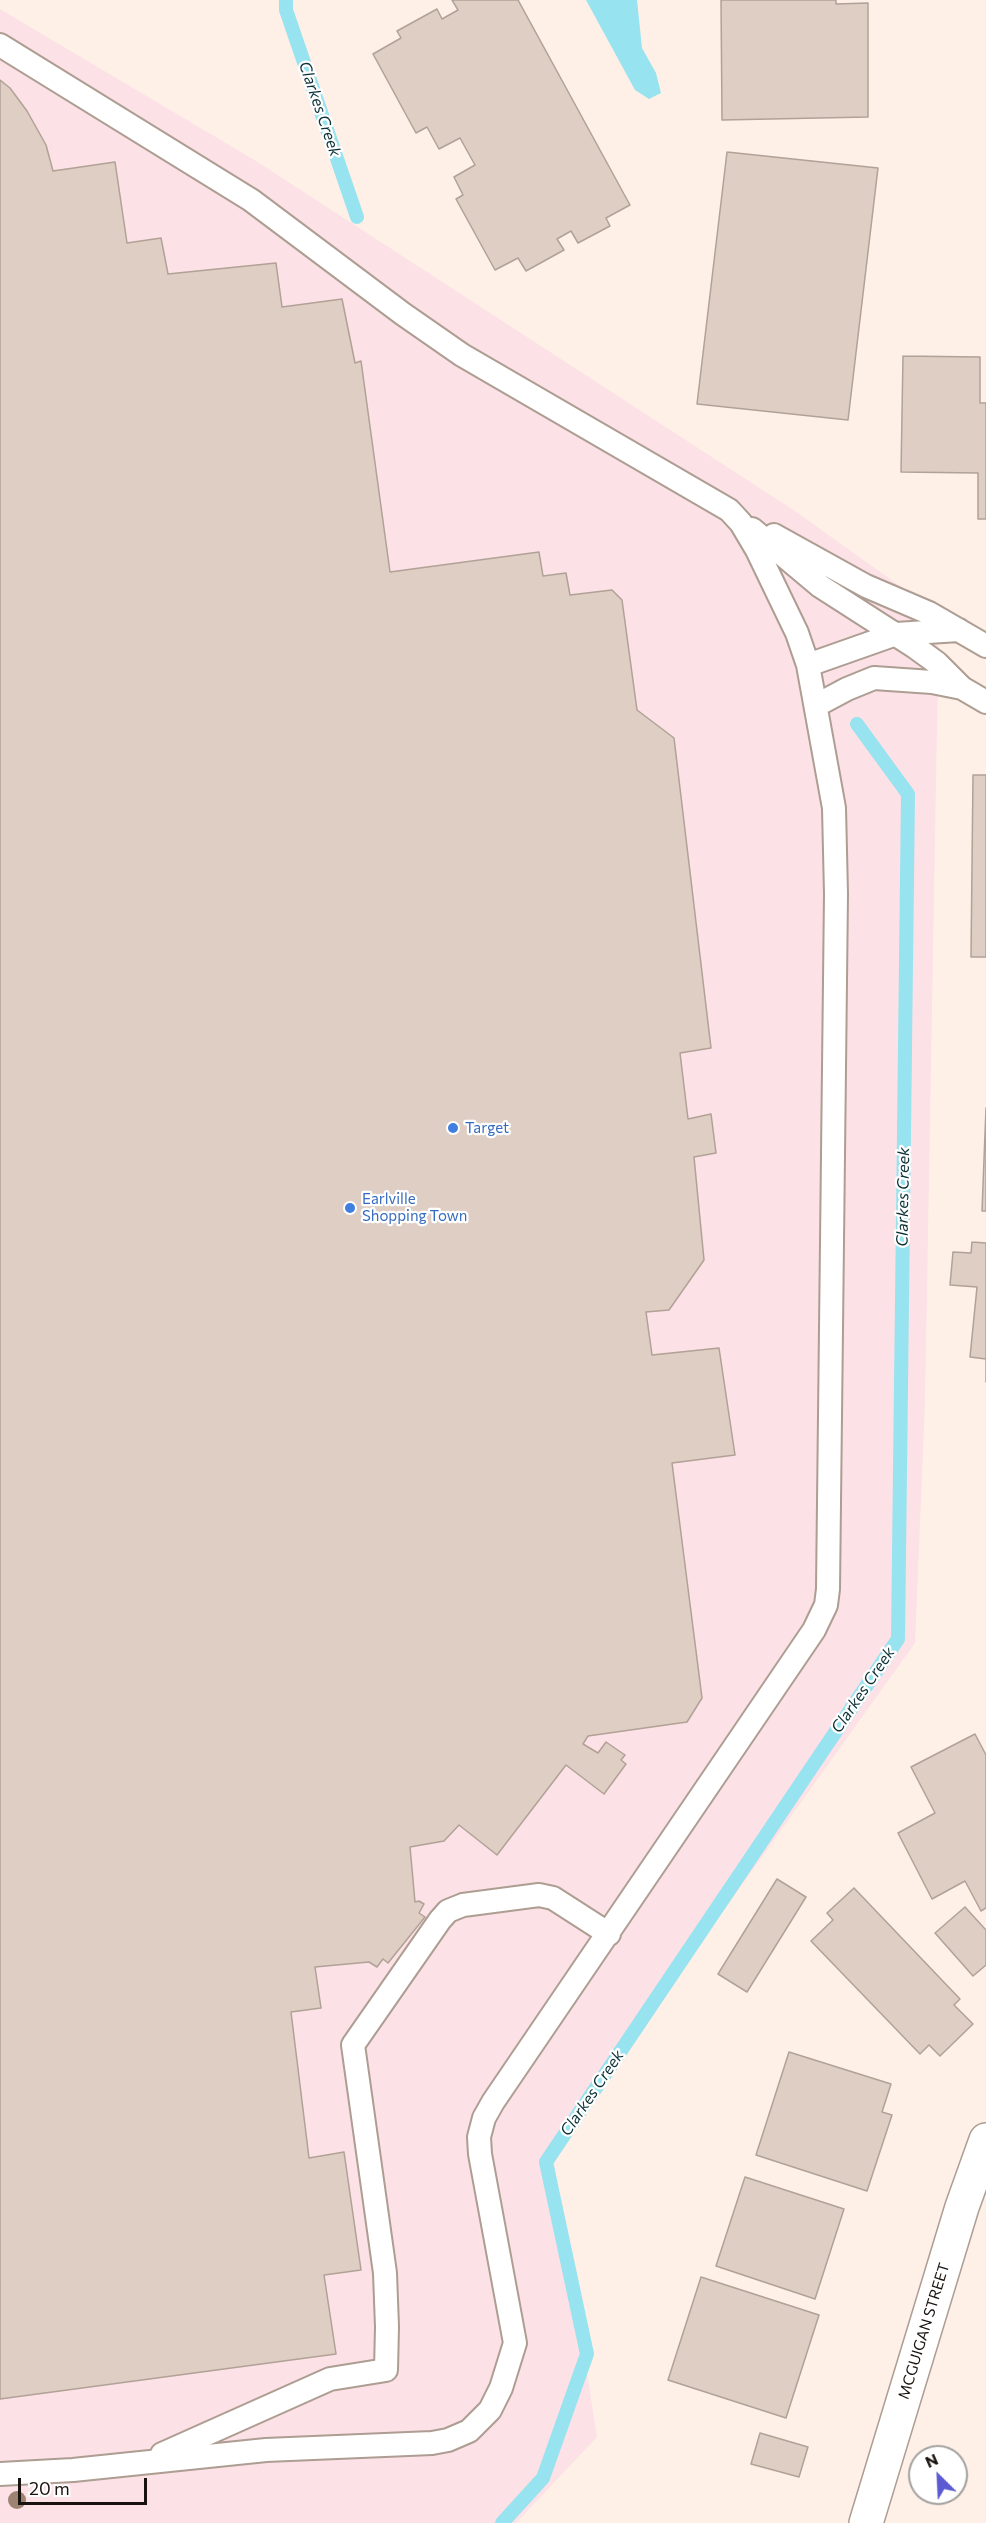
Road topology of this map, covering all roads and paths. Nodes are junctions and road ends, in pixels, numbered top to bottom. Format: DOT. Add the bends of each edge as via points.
graph roads {
  1 [pos="0,45"];
  2 [pos="729,510"];
  3 [pos="958,630"];
  4 [pos="896,634"];
  5 [pos="986,646"];
  6 [pos="808,665"];
  7 [pos="962,688"];
  8 [pos="986,702"];
  9 [pos="817,705"];
  10 [pos="609,1934"];
  11 [pos="986,2140"];
  12 [pos="144,2462"];
  13 [pos="0,2474"];
  14 [pos="867,2523"];
  1 -- 2 [label="lane" via="251,200 462,355"];
  2 -- 3 [label="lane" via="848,577"];
  2 -- 4 [label="lane" via="820,586"];
  2 -- 6 [label="lane" via="757,550 795,628"];
  3 -- 4 [label="lane"];
  3 -- 5 [label="lane"];
  4 -- 6 [label="lane"];
  4 -- 7 [label="lane" via="937,663"];
  6 -- 9 [label="lane"];
  7 -- 8 [label="lane"];
  7 -- 9 [label="lane" via="874,678"];
  9 -- 10 [label="lane" via="836,839 826,1605 814,1630"];
  10 -- 12 [label="lane" via="493,2102 481,2128 480,2154 515,2343 501,2388 483,2419 469,2432 432,2443 266,2450"];
  10 -- 12 [label="lane" via="553,1898 539,1895 463,1905 448,1911 440,1920 353,2045 385,2273 386,2370 330,2379"];
  11 -- 14 [label="street, MCGUIGAN STREET" via="962,2207"];
  12 -- 13 [label="lane"];
}
